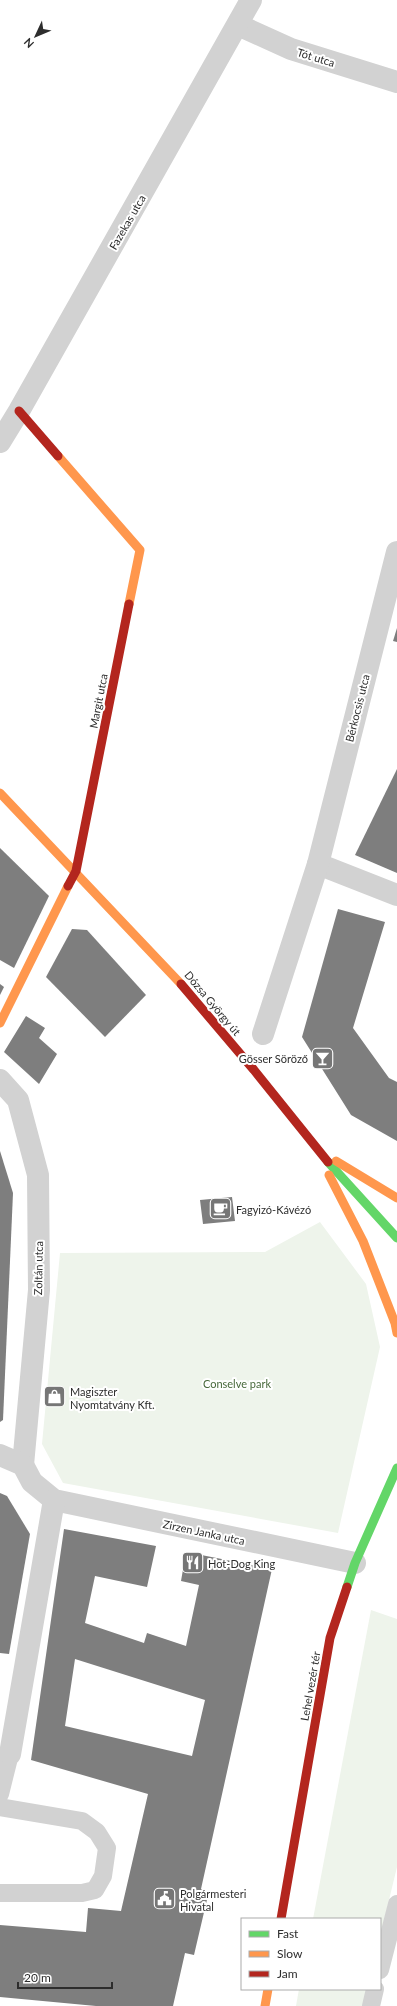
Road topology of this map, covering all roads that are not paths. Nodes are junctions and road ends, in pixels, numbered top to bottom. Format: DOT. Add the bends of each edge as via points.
graph roads {
  1 [pos="251,0"];
  2 [pos="238,25"];
  3 [pos="397,82"];
  4 [pos="19,411"];
  5 [pos="0,442"];
  6 [pos="397,552"];
  7 [pos="0,793"];
  8 [pos="318,864"];
  9 [pos="76,870"];
  10 [pos="397,894"];
  11 [pos="0,1023"];
  12 [pos="263,1034"];
  13 [pos="0,1080"];
  14 [pos="316,1149"];
  15 [pos="397,1198"];
  16 [pos="397,1238"];
  17 [pos="397,1334"];
  18 [pos="0,1455"];
  19 [pos="23,1465"];
  20 [pos="396,1467"];
  21 [pos="54,1500"];
  22 [pos="355,1564"];
  23 [pos="10,1754"];
  24 [pos="0,1794"];
  25 [pos="0,1807"];
  26 [pos="0,1893"];
  27 [pos="397,1904"];
  28 [pos="281,1918"];
  29 [pos="381,1966"];
  30 [pos="268,1990"];
  31 [pos="375,1990"];
  32 [pos="265,2006"];
  33 [pos="371,2006"];
  1 -- 2 [label="street, Fazekas utca"];
  2 -- 3 [label="street, Tót utca" via="291,49"];
  2 -- 4 [label="street, Fazekas utca"];
  4 -- 5 [label="street, Fazekas utca"];
  4 -- 9 [label="street, Margit utca" via="140,550"];
  6 -- 8 [label="street, Bérkocsis utca"];
  7 -- 9 [label="street, Dózsa György út"];
  8 -- 10 [label="street"];
  8 -- 12 [label="street, Bérkocsis utca"];
  9 -- 11 [label="street, Margit utca"];
  9 -- 14 [label="street, Dózsa György út" via="188,991"];
  13 -- 19 [label="street, Zoltán utca" via="18,1100 38,1176 39,1290"];
  14 -- 15 [label="street"];
  14 -- 16 [label="street, Dózsa György út"];
  14 -- 17 [label="street" via="363,1241 396,1322"];
  18 -- 19 [label="street"];
  19 -- 21 [label="street, Zirzen Janka utca" via="32,1482"];
  20 -- 22 [label="street, Lehel vezér tér"];
  21 -- 22 [label="street, Zirzen Janka utca"];
  21 -- 23 [label="street"];
  22 -- 28 [label="street, Lehel vezér tér" via="330,1638"];
  23 -- 24 [label="lane"];
  25 -- 26 [label="lane" via="82,1821 97,1832 107,1848 104,1876 95,1890 82,1893"];
  27 -- 29 [label="lane"];
  30 -- 32 [label="street"];
  31 -- 33 [label="lane"];
}
